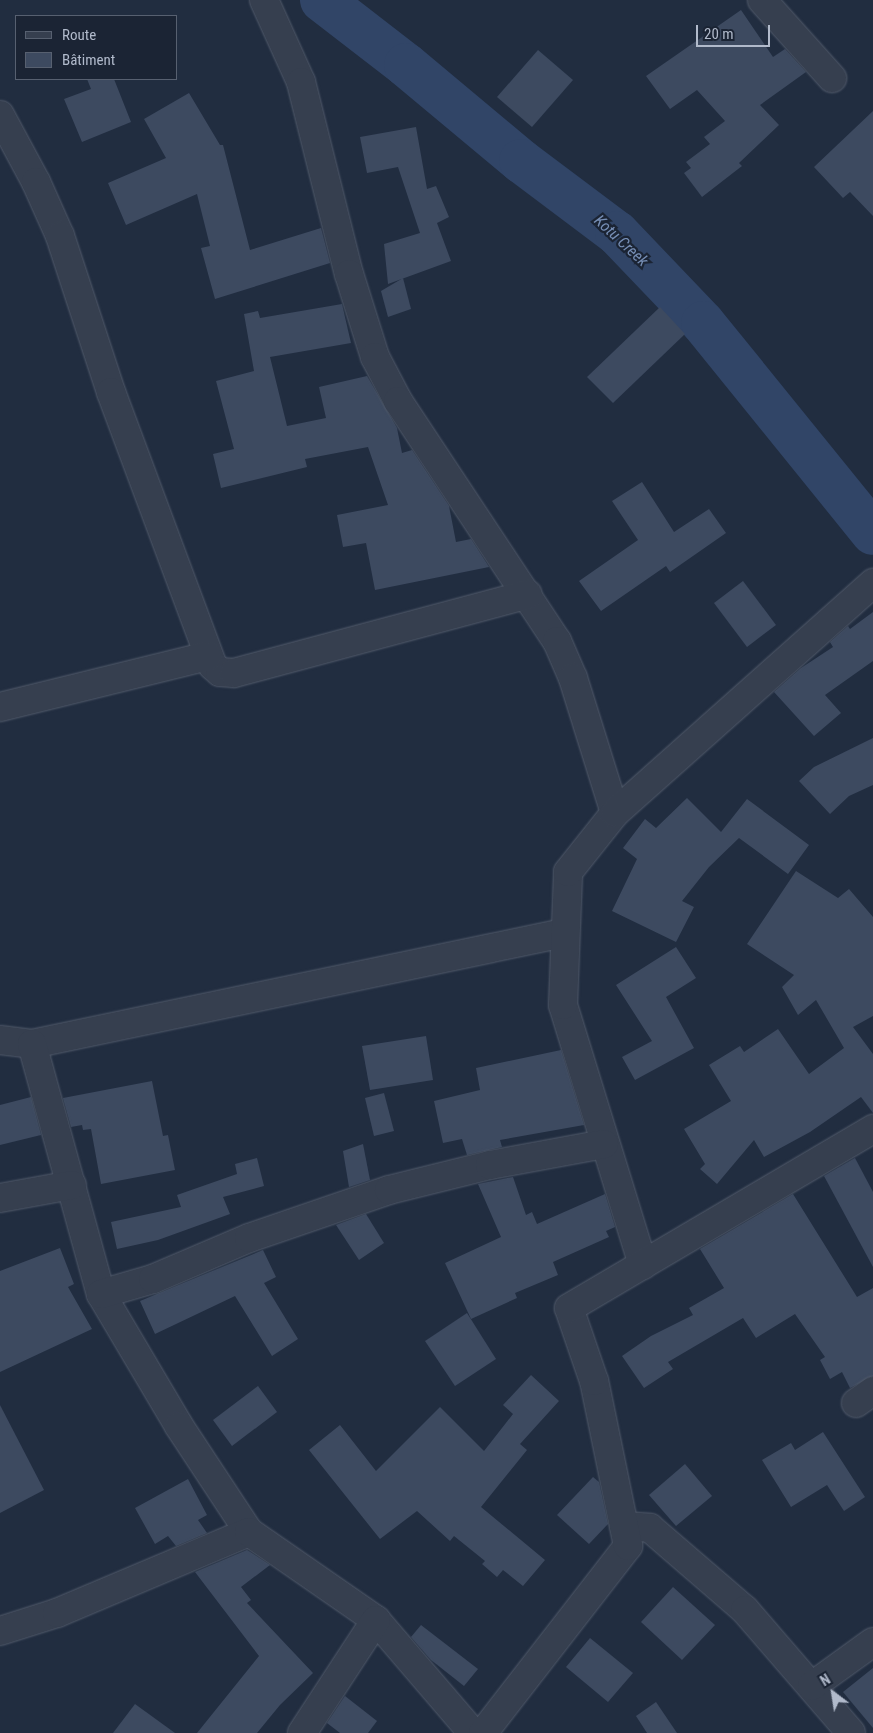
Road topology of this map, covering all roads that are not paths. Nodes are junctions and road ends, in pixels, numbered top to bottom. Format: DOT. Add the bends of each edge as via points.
graph roads {
  1 [pos="264,0"];
  2 [pos="762,0"];
  3 [pos="832,78"];
  4 [pos="0,115"];
  5 [pos="873,583"];
  6 [pos="528,594"];
  7 [pos="207,656"];
  8 [pos="0,707"];
  9 [pos="615,813"];
  10 [pos="564,933"];
  11 [pos="0,1040"];
  12 [pos="32,1044"];
  13 [pos="873,1129"];
  14 [pos="604,1144"];
  15 [pos="72,1185"];
  16 [pos="0,1198"];
  17 [pos="643,1265"];
  18 [pos="101,1294"];
  19 [pos="624,1526"];
  20 [pos="249,1532"];
  21 [pos="376,1620"];
  22 [pos="0,1631"];
  23 [pos="873,1642"];
  24 [pos="812,1686"];
  25 [pos="302,1733"];
  26 [pos="473,1733"];
  27 [pos="483,1733"];
  28 [pos="851,1733"];
  1 -- 6 [label="street" via="301,82 349,274 375,357 398,402"];
  2 -- 3 [label="street"];
  4 -- 7 [label="street" via="60,236 111,392"];
  5 -- 9 [label="street"];
  6 -- 7 [label="street" via="234,673 220,672"];
  6 -- 9 [label="street" via="573,678"];
  7 -- 8 [label="street"];
  9 -- 10 [label="street" via="568,872"];
  10 -- 12 [label="street"];
  10 -- 14 [label="street" via="563,1005"];
  11 -- 12 [label="street"];
  12 -- 15 [label="street"];
  13 -- 17 [label="street"];
  14 -- 17 [label="street"];
  14 -- 18 [label="street" via="490,1165 389,1190 249,1238 153,1279"];
  15 -- 16 [label="street"];
  15 -- 18 [label="street"];
  17 -- 19 [label="street" via="569,1308 594,1381"];
  18 -- 20 [label="street" via="179,1426"];
  19 -- 24 [label="street" via="650,1528 745,1610"];
  19 -- 27 [label="street" via="628,1546"];
  20 -- 21 [label="street"];
  20 -- 22 [label="street" via="57,1613"];
  21 -- 25 [label="street"];
  21 -- 26 [label="street"];
  23 -- 24 [label="street"];
  24 -- 28 [label="street"];
}
